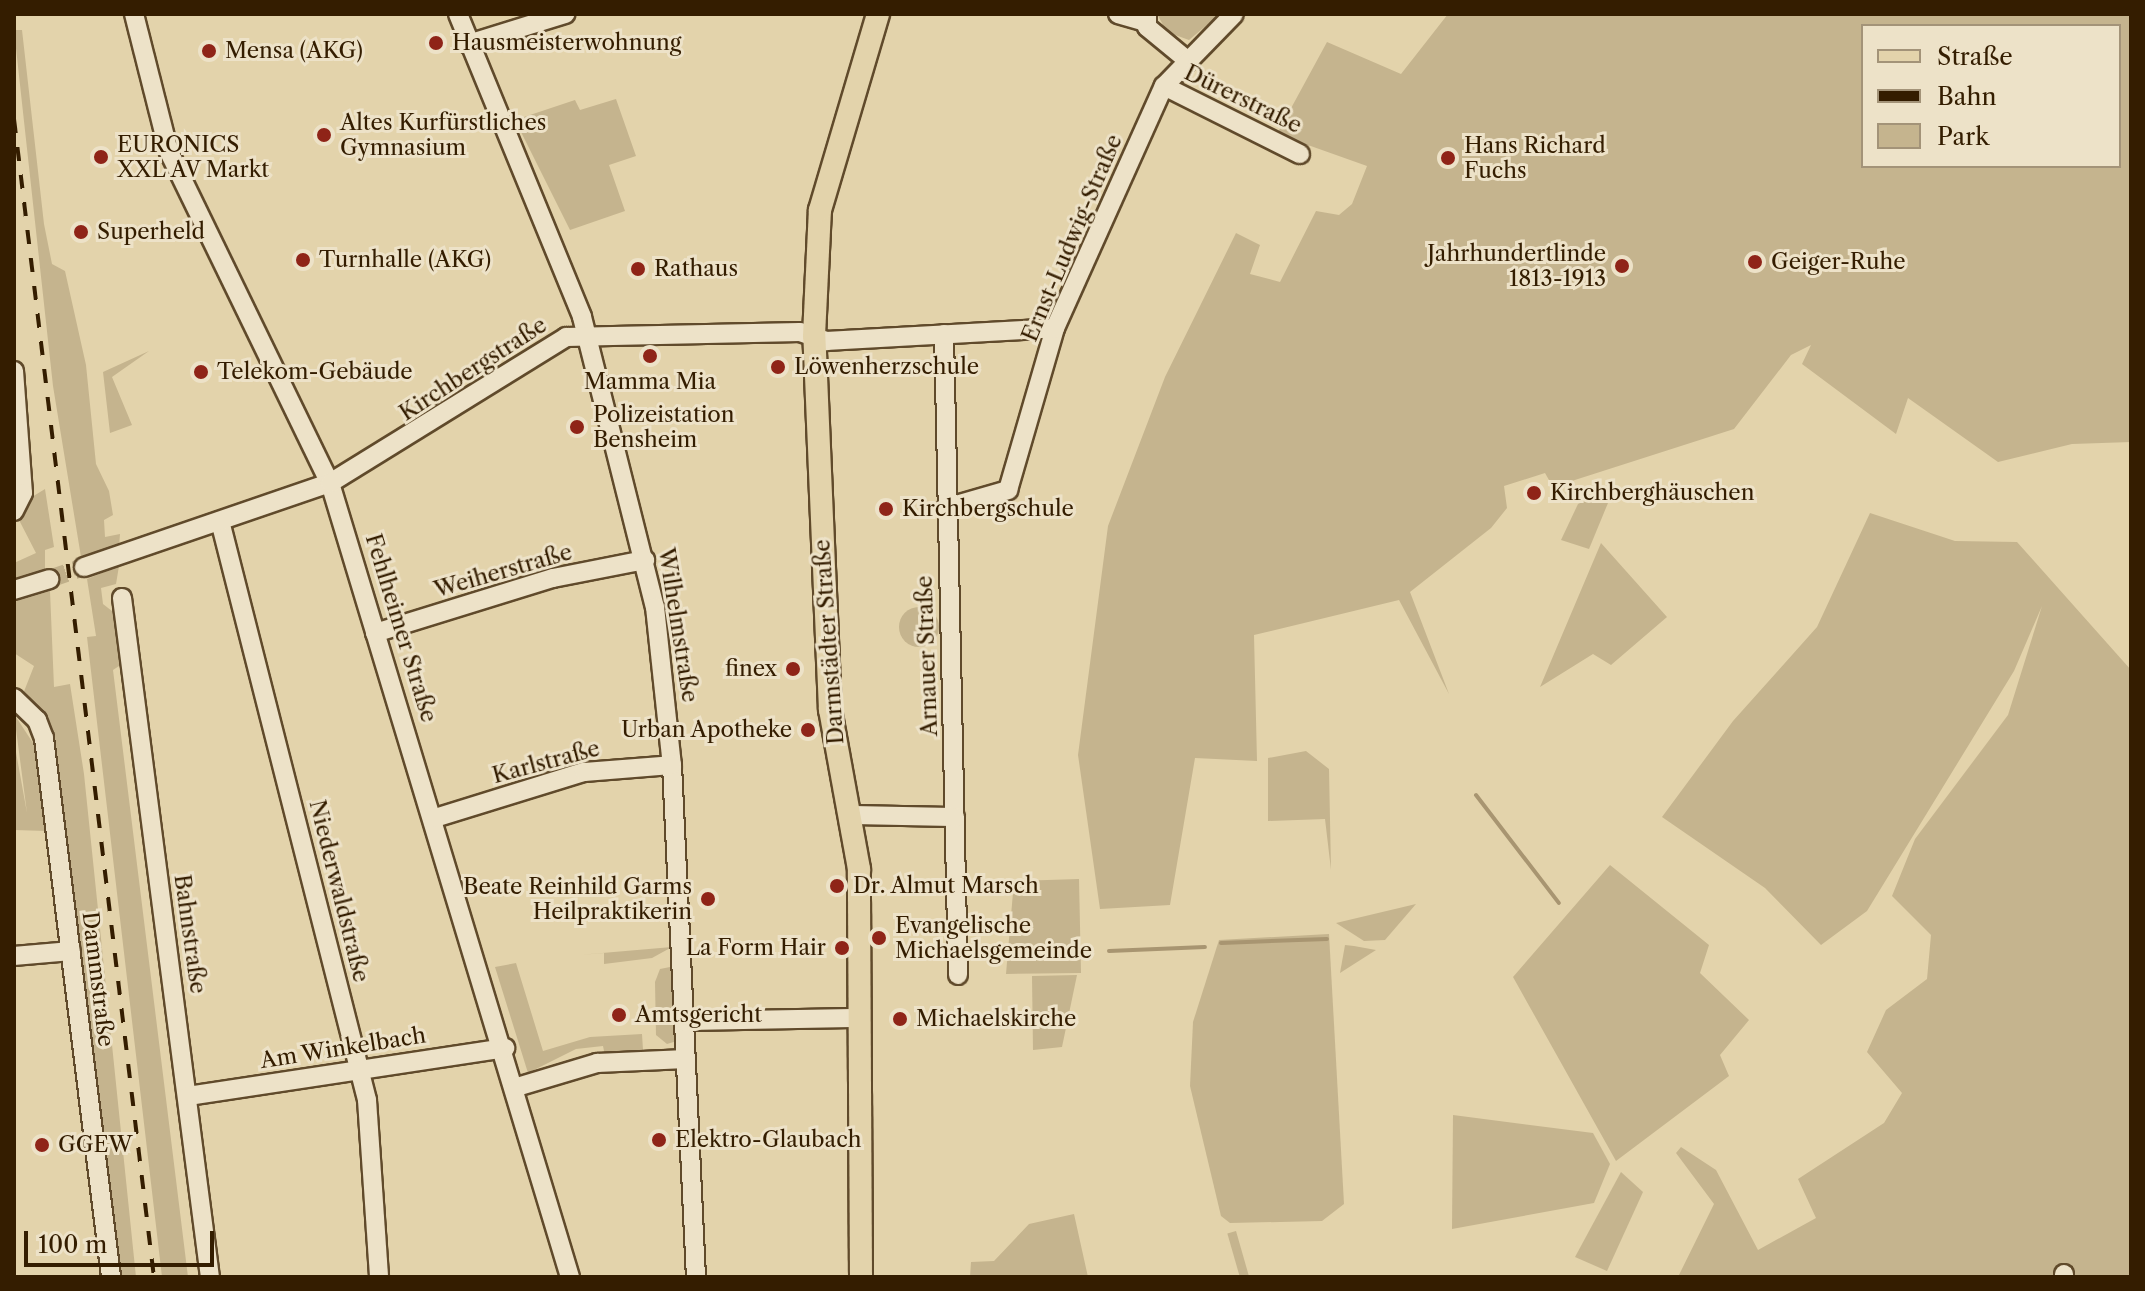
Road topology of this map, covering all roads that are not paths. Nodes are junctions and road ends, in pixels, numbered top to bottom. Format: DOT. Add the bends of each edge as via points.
graph roads {
  1 [pos="134,14"];
  2 [pos="458,14"];
  3 [pos="565,14"];
  4 [pos="878,14"];
  5 [pos="1118,14"];
  6 [pos="1234,14"];
  7 [pos="1146,18"];
  8 [pos="468,44"];
  9 [pos="1187,60"];
  10 [pos="1164,86"];
  11 [pos="1300,154"];
  12 [pos="1055,328"];
  13 [pos="944,334"];
  14 [pos="584,336"];
  15 [pos="814,336"];
  16 [pos="14,371"];
  17 [pos="330,483"];
  18 [pos="19,491"];
  19 [pos="946,508"];
  20 [pos="14,511"];
  21 [pos="220,521"];
  22 [pos="645,560"];
  23 [pos="84,567"];
  24 [pos="49,579"];
  25 [pos="15,590"];
  26 [pos="122,598"];
  27 [pos="375,633"];
  28 [pos="14,698"];
  29 [pos="672,765"];
  30 [pos="850,815"];
  31 [pos="955,817"];
  32 [pos="435,818"];
  33 [pos="71,951"];
  34 [pos="14,956"];
  35 [pos="958,975"];
  36 [pos="857,1018"];
  37 [pos="684,1021"];
  38 [pos="505,1048"];
  39 [pos="686,1059"];
  40 [pos="359,1070"];
  41 [pos="517,1087"];
  42 [pos="188,1096"];
  43 [pos="111,1277"];
  44 [pos="210,1277"];
  45 [pos="379,1277"];
  46 [pos="570,1277"];
  47 [pos="696,1277"];
  48 [pos="861,1277"];
  1 -- 17 [label="street, Fehlheimer Straße" via="169,152"];
  2 -- 8 [label="street, Wilhelmstraße"];
  3 -- 8 [label="street"];
  4 -- 15 [label="main road, Darmstädter Straße" via="820,210"];
  5 -- 7 [label="street"];
  6 -- 9 [label="street, Ernst-Ludwig-Straße"];
  7 -- 9 [label="street"];
  8 -- 14 [label="street, Wilhelmstraße" via="536,199 535,214"];
  9 -- 10 [label="street, Ernst-Ludwig-Straße"];
  10 -- 11 [label="street, Dürerstraße"];
  10 -- 12 [label="street, Ernst-Ludwig-Straße"];
  12 -- 13 [label="street, Kirchbergstraße"];
  12 -- 19 [label="street, Ernst-Ludwig-Straße" via="1008,490"];
  13 -- 15 [label="street, Kirchbergstraße"];
  13 -- 19 [label="street, Arnauer Straße"];
  14 -- 15 [label="street, Kirchbergstraße"];
  14 -- 17 [label="street, Kirchbergstraße" via="557,340"];
  14 -- 22 [label="street, Wilhelmstraße"];
  15 -- 30 [label="main road, Darmstädter Straße" via="830,710"];
  16 -- 18 [label="street"];
  17 -- 21 [label="street, Kirchbergstraße"];
  17 -- 27 [label="street, Fehlheimer Straße"];
  18 -- 20 [label="street"];
  19 -- 31 [label="street, Arnauer Straße"];
  21 -- 23 [label="street, Kirchbergstraße"];
  21 -- 40 [label="street, Niederwaldstraße"];
  22 -- 27 [label="street, Weiherstraße" via="553,578"];
  22 -- 29 [label="street, Wilhelmstraße" via="666,673"];
  24 -- 25 [label="street"];
  26 -- 42 [label="street, Bahnstraße"];
  27 -- 32 [label="street, Fehlheimer Straße"];
  28 -- 33 [label="street, Dammstraße" via="37,720 44,738"];
  29 -- 32 [label="street, Karlstraße" via="584,772"];
  29 -- 37 [label="street, Wilhelmstraße"];
  30 -- 31 [label="street"];
  30 -- 36 [label="main road, Darmstädter Straße" via="859,869"];
  31 -- 35 [label="street, Arnauer Straße"];
  32 -- 38 [label="street, Fehlheimer Straße"];
  33 -- 34 [label="street"];
  33 -- 43 [label="street, Dammstraße"];
  36 -- 37 [label="street"];
  36 -- 48 [label="main road, Darmstädter Straße"];
  37 -- 39 [label="street, Wilhelmstraße"];
  38 -- 40 [label="street, Am Winkelbach"];
  38 -- 41 [label="street, Fehlheimer Straße"];
  39 -- 41 [label="street" via="597,1063"];
  39 -- 47 [label="street, Wilhelmstraße"];
  40 -- 42 [label="street, Am Winkelbach"];
  40 -- 45 [label="street, Niederwaldstraße" via="376,1174"];
  41 -- 46 [label="street, Fehlheimer Straße"];
  42 -- 44 [label="street, Bahnstraße"];
}
